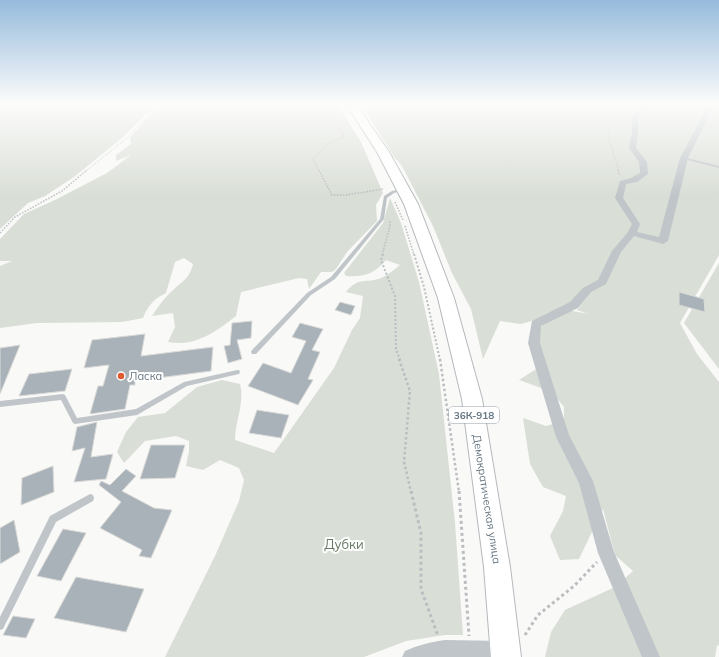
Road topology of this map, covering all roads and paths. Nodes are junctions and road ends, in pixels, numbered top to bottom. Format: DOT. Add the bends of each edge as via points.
graph roads {
  1 [pos="129,135"];
  2 [pos="343,135"];
  3 [pos="372,135"];
  4 [pos="608,135"];
  5 [pos="635,135"];
  6 [pos="696,135"];
  7 [pos="684,158"];
  8 [pos="719,167"];
  9 [pos="623,183"];
  10 [pos="394,193"];
  11 [pos="0,233"];
  12 [pos="632,233"];
  13 [pos="254,352"];
  14 [pos="237,372"];
  15 [pos="0,404"];
  16 [pos="90,498"];
  17 [pos="606,553"];
  18 [pos="0,626"];
  19 [pos="511,648"];
  20 [pos="436,650"];
  21 [pos="470,650"];
  22 [pos="411,657"];
  23 [pos="651,657"];
  1 -- 11 [label="path" via="62,191 15,217"];
  2 -- 10 [label="path" via="344,137 327,144 313,159 332,195 384,189"];
  3 -- 10 [label="main road, Демократическая улица / 36К-918" via="387,157"];
  4 -- 9 [label="path"];
  5 -- 9 [label="street" via="632,148 643,162 644,174"];
  6 -- 7 [label="street"];
  7 -- 8 [label="lane"];
  7 -- 12 [label="street" via="663,241"];
  9 -- 12 [label="street" via="618,198 636,224"];
  10 -- 13 [label="lane" via="385,197 382,219 333,278 309,294"];
  10 -- 19 [label="main road, Демократическая улица / 36К-918" via="411,204 446,298 472,399"];
  10 -- 20 [label="path" via="390,226 381,260 395,296 396,349 410,391 404,462 421,533 421,589 438,635"];
  10 -- 21 [label="path" via="424,287 443,375 460,499"];
  12 -- 17 [label="street" via="617,251 602,282 587,290 574,305 536,324 534,342 563,437 586,481"];
  14 -- 15 [label="lane" via="186,384 137,412 75,421 63,397"];
  16 -- 18 [label="lane" via="53,519"];
  17 -- 19 [label="path" via="574,586 538,615"];
  17 -- 23 [label="street"];
  19 -- 21 [label="street"];
  20 -- 21 [label="street"];
  20 -- 22 [label="street"];
}
